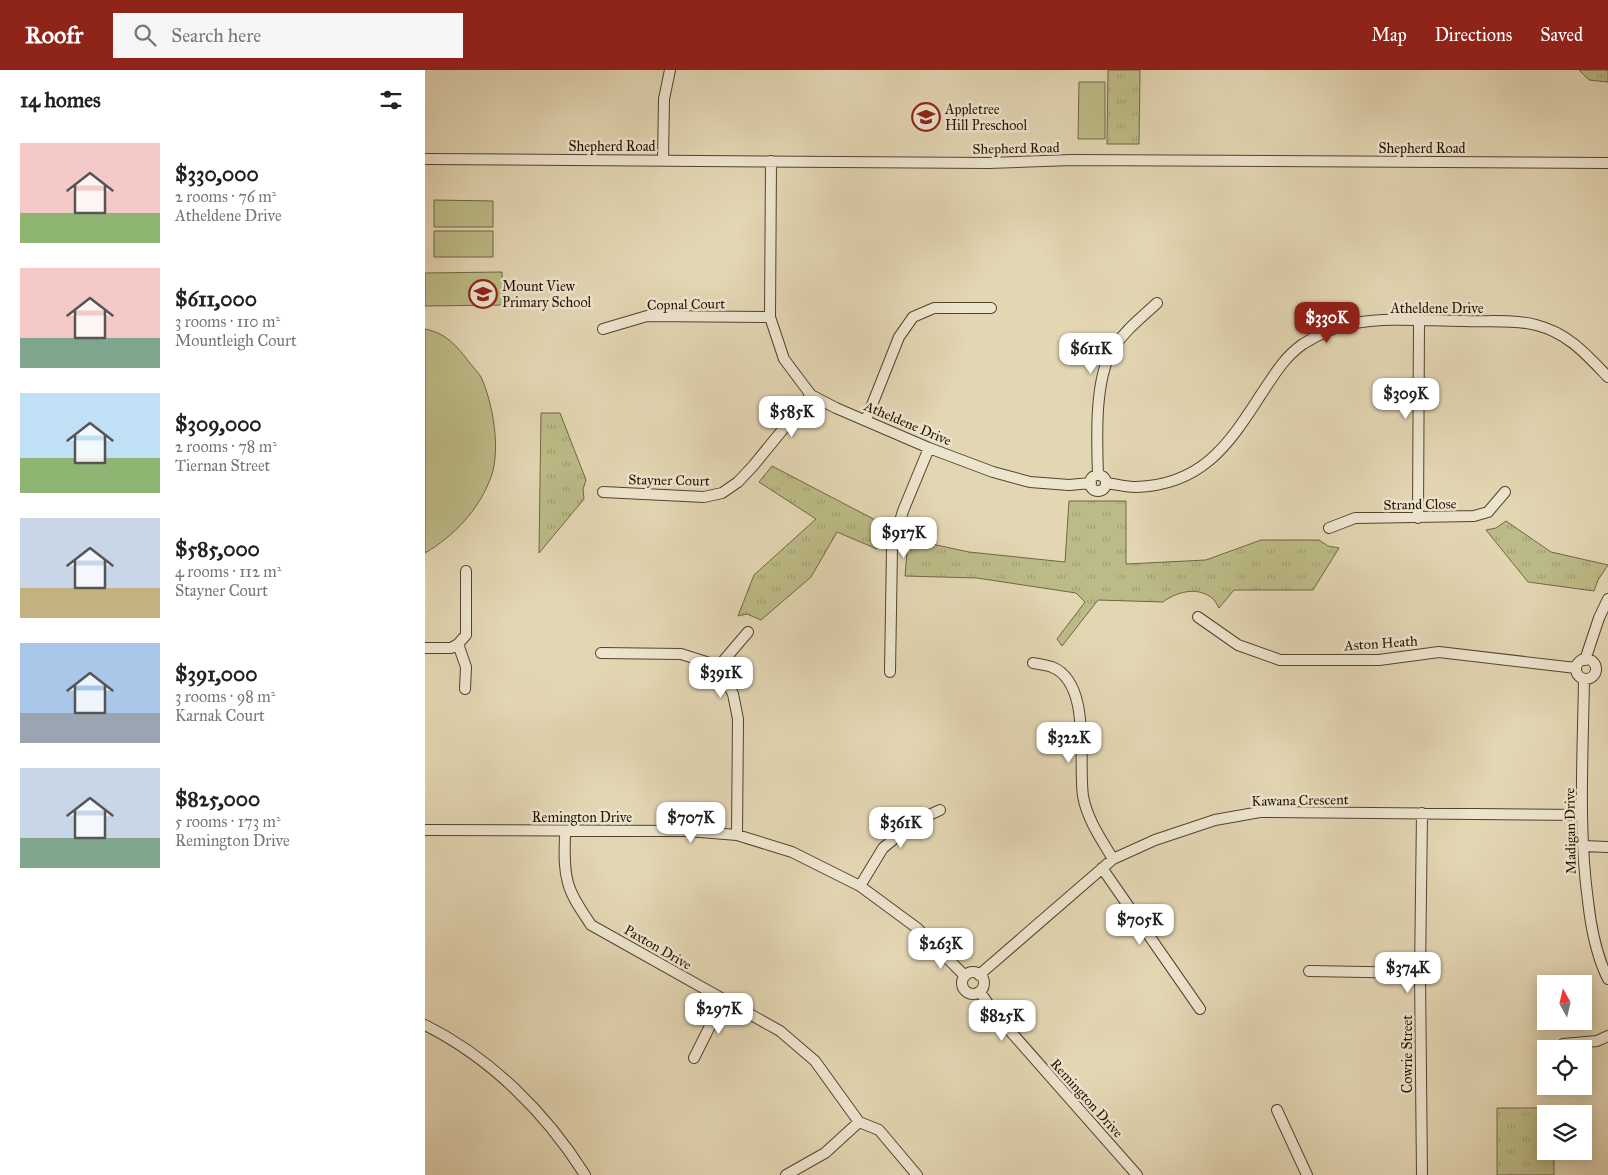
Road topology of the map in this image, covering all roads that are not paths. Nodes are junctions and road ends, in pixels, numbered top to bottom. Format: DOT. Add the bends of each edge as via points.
graph roads {
  1 [pos="670,70"];
  2 [pos="425,159"];
  3 [pos="663,160"];
  4 [pos="771,161"];
  5 [pos="1608,163"];
  6 [pos="1157,303"];
  7 [pos="991,308"];
  8 [pos="770,318"];
  9 [pos="1419,321"];
  10 [pos="603,328"];
  11 [pos="1607,375"];
  12 [pos="811,395"];
  13 [pos="866,420"];
  14 [pos="929,448"];
  15 [pos="1094,479"];
  16 [pos="603,492"];
  17 [pos="1505,492"];
  18 [pos="1418,518"];
  19 [pos="1329,528"];
  20 [pos="466,571"];
  21 [pos="1608,598"];
  22 [pos="1198,617"];
  23 [pos="748,632"];
  24 [pos="459,644"];
  25 [pos="425,648"];
  26 [pos="601,653"];
  27 [pos="1585,660"];
  28 [pos="1033,663"];
  29 [pos="719,666"];
  30 [pos="1577,668"];
  31 [pos="890,672"];
  32 [pos="1584,679"];
  33 [pos="465,689"];
  34 [pos="940,810"];
  35 [pos="1422,813"];
  36 [pos="1582,815"];
  37 [pos="425,830"];
  38 [pos="565,831"];
  39 [pos="737,836"];
  40 [pos="1583,846"];
  41 [pos="1608,847"];
  42 [pos="1113,859"];
  43 [pos="1102,868"];
  44 [pos="860,886"];
  45 [pos="1309,971"];
  46 [pos="1420,973"];
  47 [pos="979,975"];
  48 [pos="965,976"];
  49 [pos="1608,979"];
  50 [pos="980,992"];
  51 [pos="723,1000"];
  52 [pos="1200,1009"];
  53 [pos="425,1025"];
  54 [pos="1608,1036"];
  55 [pos="1592,1041"];
  56 [pos="694,1058"];
  57 [pos="1277,1110"];
  58 [pos="859,1122"];
  59 [pos="585,1175"];
  60 [pos="786,1175"];
  61 [pos="917,1175"];
  62 [pos="1137,1175"];
  63 [pos="1307,1175"];
  64 [pos="1422,1175"];
  1 -- 3 [label="street" via="664,99"];
  2 -- 3 [label="street, Shepherd Road"];
  3 -- 4 [label="street, Shepherd Road"];
  4 -- 5 [label="street, Shepherd Road"];
  4 -- 8 [label="street, Atheldene Drive"];
  6 -- 15 [label="street" via="1127,331 1112,351 1103,374"];
  7 -- 13 [label="street" via="935,308 913,317 899,337"];
  8 -- 10 [label="street, Copnal Court" via="647,316"];
  8 -- 12 [label="street, Atheldene Drive" via="784,359"];
  9 -- 11 [label="street, Atheldene Drive" via="1536,325 1577,344"];
  9 -- 15 [label="street, Atheldene Drive" via="1353,323 1319,334 1287,357 1231,440 1208,462 1183,478 1155,486 1134,487 1106,483 1103,477"];
  9 -- 18 [label="street"];
  12 -- 13 [label="street, Atheldene Drive"];
  12 -- 16 [label="street, Stayner Court" via="753,466 722,493 704,497"];
  13 -- 14 [label="street, Atheldene Drive"];
  14 -- 15 [label="street, Atheldene Drive" via="1030,482 1069,485"];
  14 -- 31 [label="street" via="903,511 892,548"];
  17 -- 18 [label="street, Strand Close" via="1488,512 1474,516"];
  18 -- 19 [label="street, Strand Close" via="1355,518"];
  20 -- 24 [label="street" via="466,635"];
  21 -- 27 [label="street"];
  22 -- 30 [label="street, Aston Heath" via="1238,645 1280,660 1379,660 1439,652"];
  23 -- 29 [label="street"];
  24 -- 25 [label="street" via="451,648"];
  24 -- 33 [label="street" via="466,668"];
  26 -- 29 [label="street" via="681,654"];
  27 -- 30 [label="street" via="1579,662"];
  27 -- 32 [label="street" via="1596,668 1594,675"];
  28 -- 42 [label="street" via="1053,668 1073,690 1081,718 1083,797 1088,815"];
  29 -- 39 [label="street" via="733,694 738,719"];
  30 -- 32 [label="street" via="1578,675"];
  32 -- 36 [label="street, Madigan Drive"];
  34 -- 44 [label="street" via="916,821 883,848"];
  35 -- 36 [label="street, Kawana Crescent"];
  35 -- 42 [label="street, Kawana Crescent" via="1260,812 1215,820 1155,840"];
  35 -- 46 [label="street, Cowrie Street"];
  36 -- 40 [label="street, Madigan Drive"];
  37 -- 38 [label="street, Remington Drive"];
  38 -- 39 [label="street, Remington Drive" via="688,831"];
  38 -- 51 [label="street, Paxton Drive" via="568,884 591,925"];
  39 -- 44 [label="street, Remington Drive" via="792,852"];
  40 -- 41 [label="street"];
  40 -- 49 [label="street, Madigan Drive" via="1590,919 1600,962"];
  42 -- 43 [label="street, Kawana Crescent"];
  43 -- 47 [label="street, Kawana Crescent"];
  43 -- 52 [label="street"];
  44 -- 48 [label="street, Remington Drive" via="917,928"];
  45 -- 46 [label="street"];
  46 -- 64 [label="street, Cowrie Street"];
  47 -- 48 [label="street" via="972,972"];
  47 -- 50 [label="street" via="984,985"];
  48 -- 50 [label="street" via="964,990 973,994"];
  50 -- 62 [label="street, Remington Drive" via="996,1015"];
  51 -- 56 [label="street"];
  51 -- 58 [label="street, Paxton Drive" via="780,1031 815,1061"];
  53 -- 59 [label="street" via="471,1053 515,1089 558,1136"];
  54 -- 55 [label="street"];
  57 -- 63 [label="street"];
  58 -- 60 [label="street" via="825,1153"];
  58 -- 61 [label="street, Paxton Drive" via="879,1130"];
}
